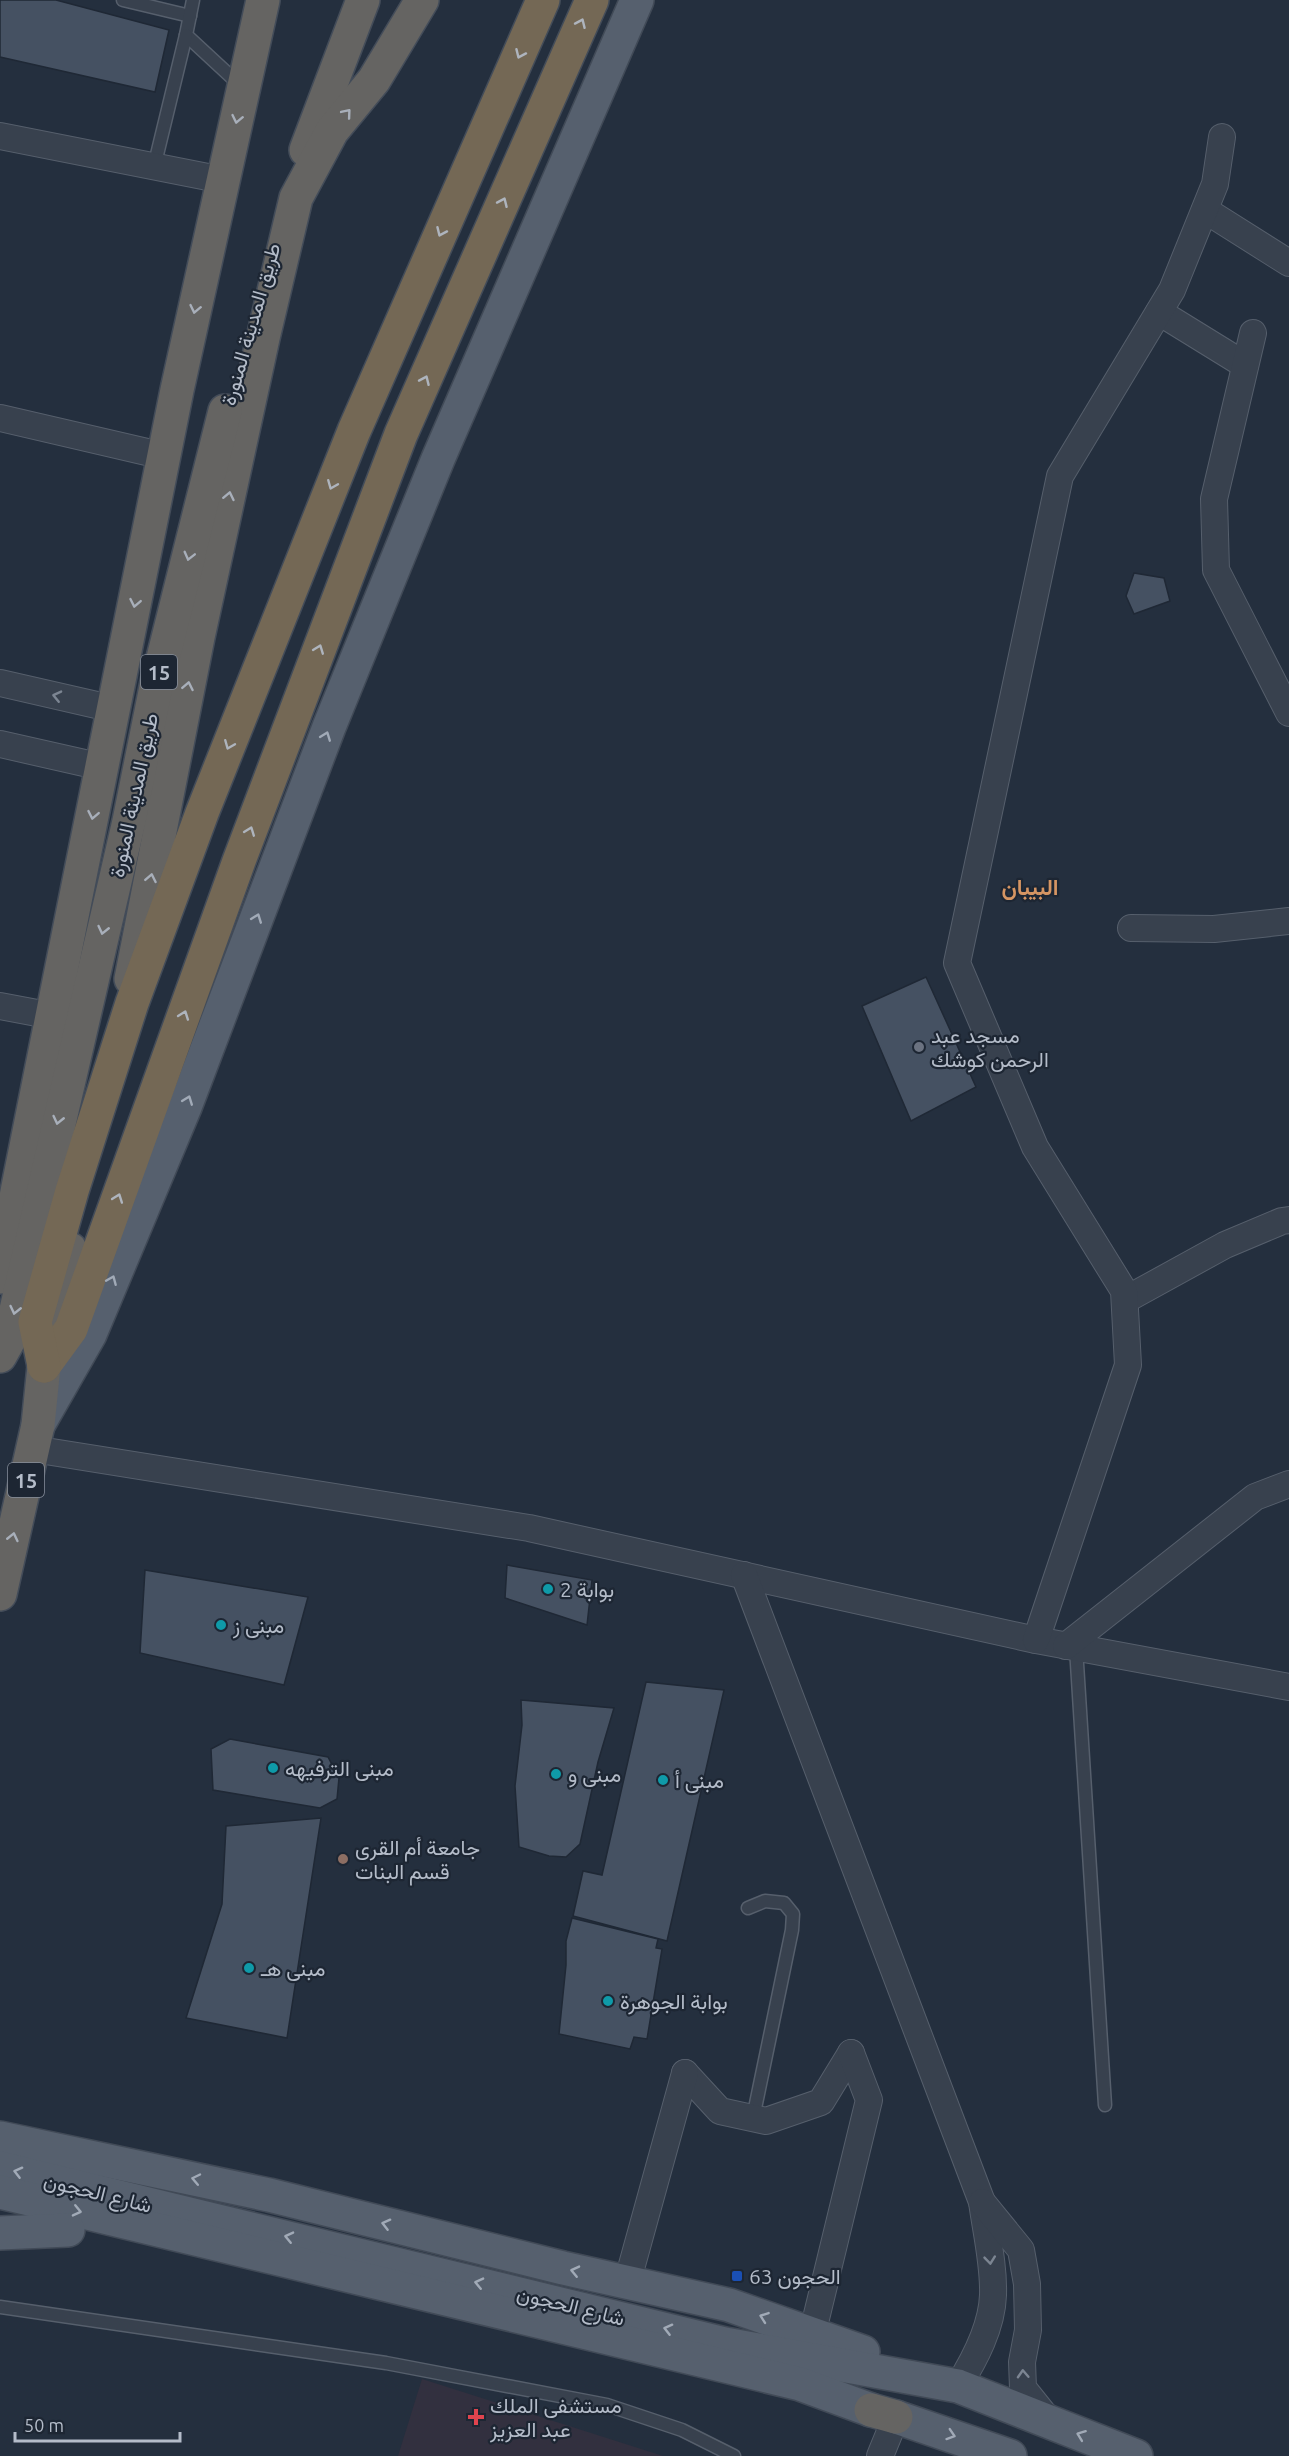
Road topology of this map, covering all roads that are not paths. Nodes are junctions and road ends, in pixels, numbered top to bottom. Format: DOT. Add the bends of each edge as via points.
graph roads {
  1 [pos="123,0"];
  2 [pos="194,0"];
  3 [pos="263,0"];
  4 [pos="363,0"];
  5 [pos="422,0"];
  6 [pos="543,0"];
  7 [pos="592,0"];
  8 [pos="637,0"];
  9 [pos="190,16"];
  10 [pos="186,35"];
  11 [pos="243,88"];
  12 [pos="0,136"];
  13 [pos="1222,137"];
  14 [pos="154,167"];
  15 [pos="223,180"];
  16 [pos="1204,210"];
  17 [pos="1289,263"];
  18 [pos="1159,312"];
  19 [pos="1252,333"];
  20 [pos="1245,365"];
  21 [pos="0,418"];
  22 [pos="164,456"];
  23 [pos="0,683"];
  24 [pos="114,710"];
  25 [pos="1289,713"];
  26 [pos="0,744"];
  27 [pos="102,767"];
  28 [pos="1289,921"];
  29 [pos="1131,928"];
  30 [pos="0,1006"];
  31 [pos="53,1016"];
  32 [pos="1289,1220"];
  33 [pos="0,1277"];
  34 [pos="1125,1300"];
  35 [pos="0,1356"];
  36 [pos="44,1366"];
  37 [pos="35,1437"];
  38 [pos="1289,1484"];
  39 [pos="744,1575"];
  40 [pos="0,1594"];
  41 [pos="1036,1640"];
  42 [pos="1071,1647"];
  43 [pos="1289,1687"];
  44 [pos="748,1908"];
  45 [pos="1105,2105"];
  46 [pos="753,2118"];
  47 [pos="0,2129"];
  48 [pos="0,2138"];
  49 [pos="54,2150"];
  50 [pos="0,2168"];
  51 [pos="0,2192"];
  52 [pos="982,2202"];
  53 [pos="0,2214"];
  54 [pos="68,2230"];
  55 [pos="0,2233"];
  56 [pos="627,2283"];
  57 [pos="0,2307"];
  58 [pos="812,2335"];
  59 [pos="724,2355"];
  60 [pos="958,2386"];
  61 [pos="884,2414"];
  62 [pos="1051,2423"];
  63 [pos="734,2456"];
  64 [pos="880,2456"];
  65 [pos="1010,2456"];
  66 [pos="1136,2456"];
  1 -- 9 [label="lane"];
  2 -- 9 [label="lane"];
  3 -- 11 [label="highway, طريق المدينة المنورة / 15"];
  4 -- 35 [label="highway, طريق المدينة المنورة / 15, one-way" via="251,308 157,682 129,821 9,1340"];
  36 -- 5 [label="highway, one-way" via="133,970 203,614 296,198 332,131 374,80"];
  6 -- 36 [label="highway, one-way" via="354,431 202,813 136,992 35,1322"];
  36 -- 7 [label="highway, one-way" via="71,1329 239,861 401,434"];
  37 -- 8 [label="main road, one-way" via="90,1334 185,1107 325,738 438,459"];
  9 -- 10 [label="lane"];
  10 -- 11 [label="lane"];
  10 -- 14 [label="lane"];
  11 -- 15 [label="highway, طريق المدينة المنورة / 15, one-way"];
  12 -- 14 [label="street"];
  13 -- 16 [label="street" via="1215,184"];
  14 -- 15 [label="street"];
  15 -- 22 [label="highway, طريق المدينة المنورة / 15, one-way"];
  16 -- 17 [label="street"];
  16 -- 18 [label="street" via="1172,290"];
  18 -- 20 [label="street"];
  18 -- 34 [label="street" via="1060,476 957,963 1035,1147 1124,1291"];
  19 -- 20 [label="street"];
  20 -- 25 [label="street" via="1214,499 1216,570"];
  21 -- 22 [label="street"];
  22 -- 24 [label="highway, طريق المدينة المنورة / 15, one-way"];
  24 -- 23 [label="street, one-way"];
  24 -- 27 [label="highway, طريق المدينة المنورة / 15"];
  26 -- 27 [label="street"];
  27 -- 31 [label="highway, طريق المدينة المنورة / 15, one-way"];
  28 -- 29 [label="street" via="1214,929"];
  30 -- 31 [label="street"];
  31 -- 33 [label="highway, طريق المدينة المنورة / 15"];
  32 -- 34 [label="street" via="1225,1245"];
  34 -- 41 [label="street" via="1128,1365"];
  36 -- 37 [label="highway, 15"];
  37 -- 39 [label="street" via="529,1528"];
  40 -- 37 [label="highway, 15, one-way"];
  38 -- 42 [label="street" via="1255,1497"];
  39 -- 41 [label="street"];
  39 -- 52 [label="street"];
  41 -- 42 [label="street"];
  42 -- 43 [label="street"];
  42 -- 45 [label="lane"];
  44 -- 46 [label="lane" via="765,1901 784,1903 793,1914"];
  46 -- 56 [label="street" via="720,2110 685,2073"];
  46 -- 58 [label="street" via="766,2121 821,2102 850,2053 869,2100"];
  47 -- 49 [label="main road"];
  48 -- 49 [label="main road"];
  56 -- 49 [label="main road, one-way" via="269,2195"];
  59 -- 50 [label="main road, شارع الحجون, one-way"];
  51 -- 59 [label="main road, شارع الحجون, one-way"];
  52 -- 60 [label="street, one-way" via="993,2297 977,2356"];
  62 -- 52 [label="street, one-way" via="1023,2388 1022,2361 1028,2330 1027,2284 1021,2250"];
  53 -- 54 [label="main road"];
  54 -- 55 [label="main road"];
  54 -- 61 [label="main road" via="724,2388"];
  58 -- 56 [label="main road, one-way" via="729,2305"];
  57 -- 63 [label="lane" via="386,2363 607,2405 673,2426"];
  58 -- 60 [label="main road"];
  59 -- 60 [label="main road, شارع الحجون"];
  59 -- 61 [label="main road, شارع الحجون"];
  60 -- 62 [label="main road, شارع الحجون"];
  61 -- 64 [label="street"];
  61 -- 65 [label="main road, شارع الحجون, one-way"];
  66 -- 62 [label="main road, شارع الحجون, one-way"];
}
